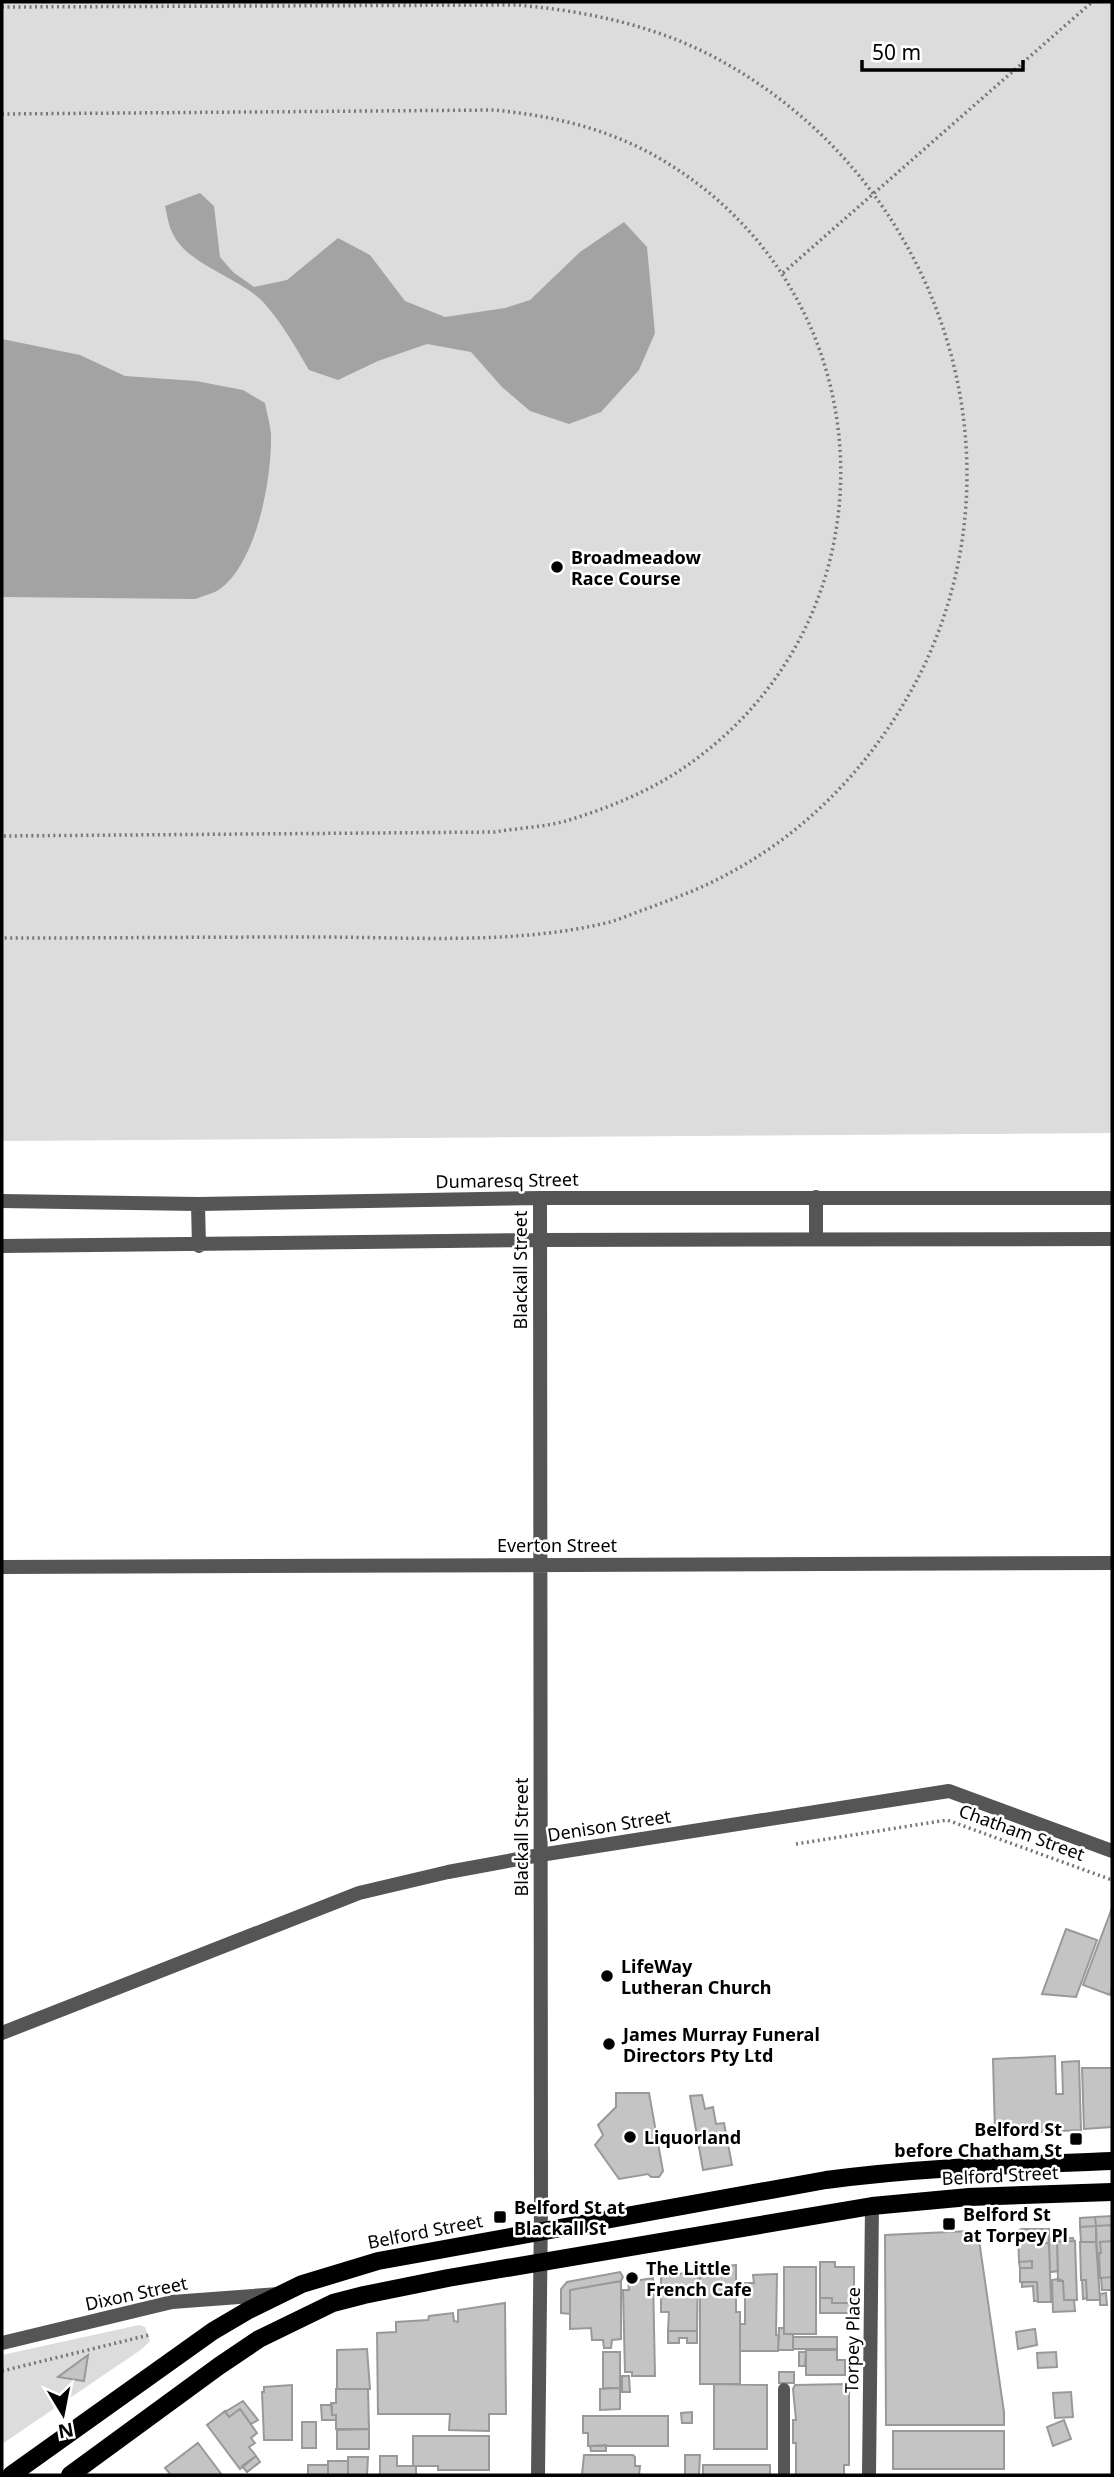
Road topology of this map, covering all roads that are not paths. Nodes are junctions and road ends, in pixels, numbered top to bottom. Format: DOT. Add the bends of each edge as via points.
graph roads {
  1 [pos="816,1197"];
  2 [pos="540,1198"];
  3 [pos="1112,1198"];
  4 [pos="2,1200"];
  5 [pos="198,1204"];
  6 [pos="816,1239"];
  7 [pos="1112,1239"];
  8 [pos="540,1240"];
  9 [pos="199,1245"];
  10 [pos="2,1247"];
  11 [pos="1112,1563"];
  12 [pos="540,1565"];
  13 [pos="2,1567"];
  14 [pos="1112,1851"];
  15 [pos="540,1855"];
  16 [pos="2,2033"];
  17 [pos="1112,2161"];
  18 [pos="1112,2192"];
  19 [pos="872,2206"];
  20 [pos="541,2230"];
  21 [pos="540,2264"];
  22 [pos="281,2294"];
  23 [pos="2,2343"];
  24 [pos="784,2389"];
  25 [pos="11,2475"];
  26 [pos="70,2475"];
  27 [pos="538,2475"];
  28 [pos="784,2475"];
  29 [pos="869,2475"];
  1 -- 2 [label="street, Dumaresq Street"];
  1 -- 3 [label="street, Dumaresq Street"];
  1 -- 6 [label="street"];
  2 -- 5 [label="street, Dumaresq Street"];
  2 -- 8 [label="street, Blackall Street"];
  4 -- 5 [label="street, Dumaresq Street"];
  5 -- 9 [label="street"];
  6 -- 7 [label="street"];
  6 -- 8 [label="street"];
  8 -- 9 [label="street"];
  8 -- 12 [label="street, Blackall Street"];
  9 -- 10 [label="street"];
  11 -- 12 [label="street, Everton Street"];
  12 -- 13 [label="street, Everton Street"];
  12 -- 15 [label="street, Blackall Street"];
  14 -- 15 [label="street, Denison Street" via="949,1791"];
  15 -- 16 [label="street, Denison Street" via="359,1893"];
  15 -- 20 [label="street, Blackall Street"];
  17 -- 20 [label="main road, Belford Street" via="894,2171"];
  18 -- 19 [label="main road, Belford Street"];
  19 -- 21 [label="main road, Belford Street"];
  19 -- 29 [label="street, Torpey Place"];
  20 -- 21 [label="street, Blackall Street"];
  20 -- 22 [label="main road, Belford Street" via="378,2261"];
  21 -- 26 [label="main road, Belford Street" via="364,2295 289,2323 219,2366"];
  21 -- 27 [label="street, Blackall Street"];
  22 -- 23 [label="street, Dixon Street" via="172,2302"];
  22 -- 25 [label="main road, Belford Street" via="213,2331"];
  24 -- 28 [label="lane"];
}
